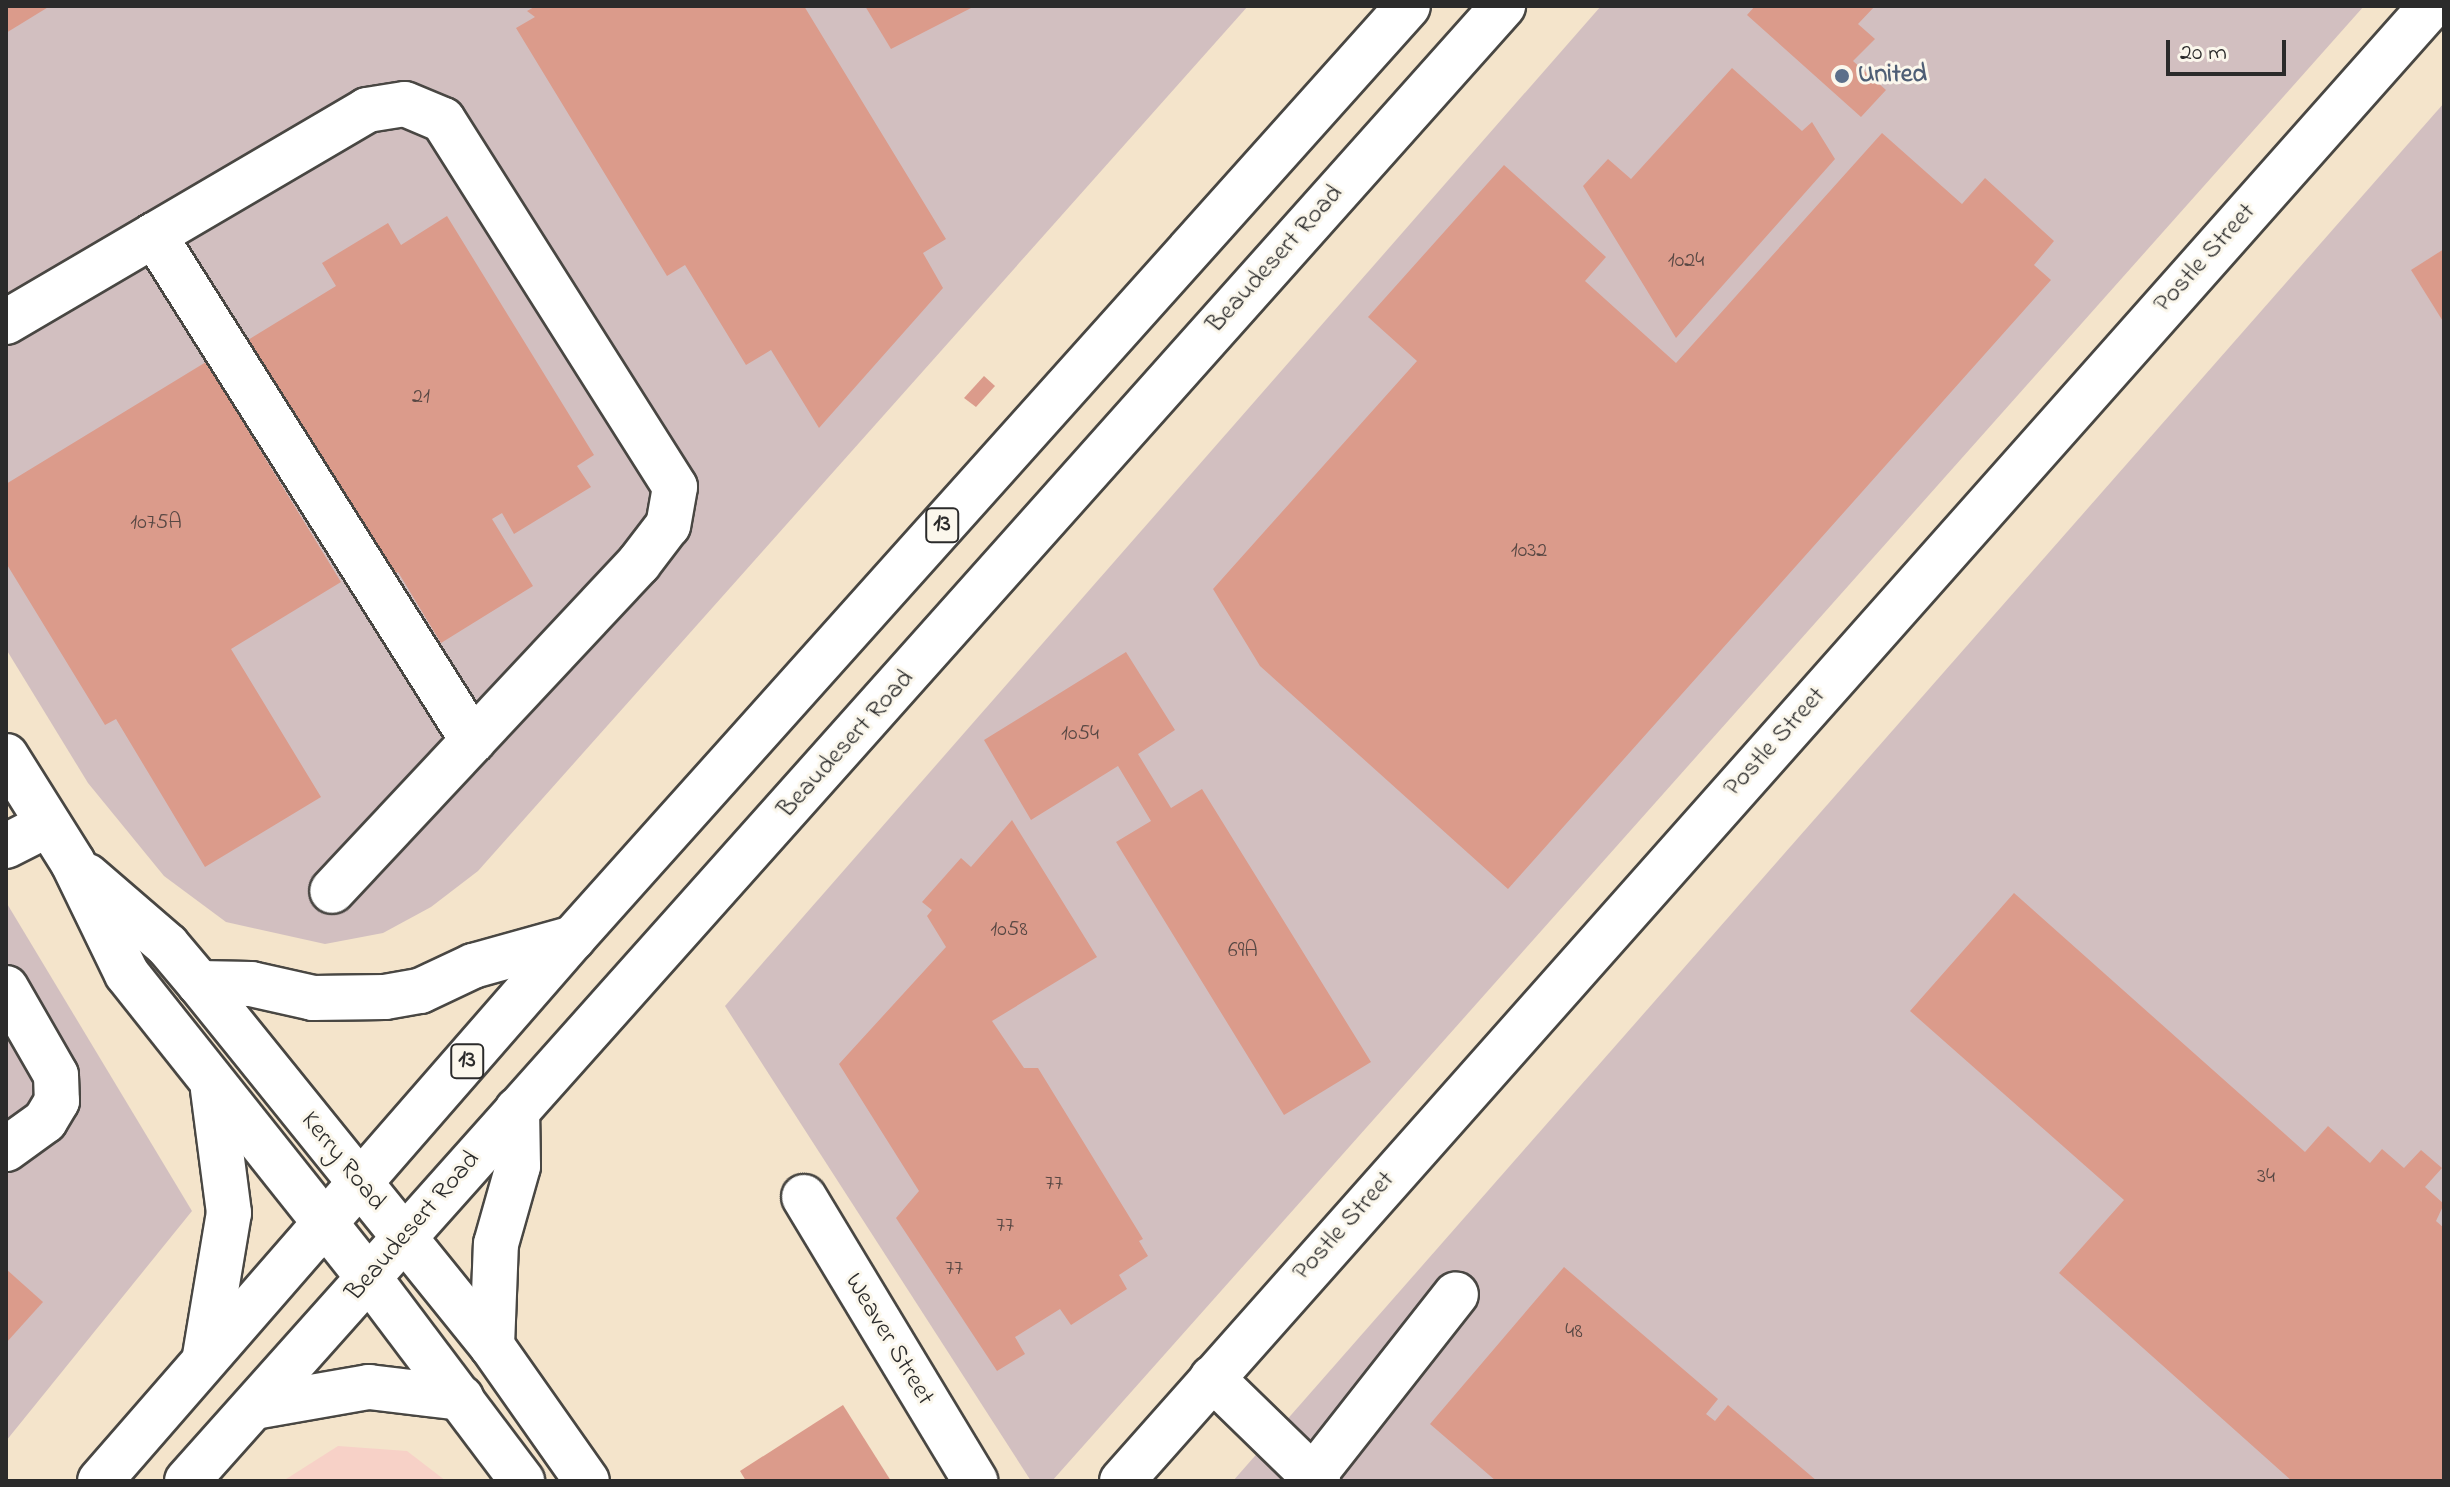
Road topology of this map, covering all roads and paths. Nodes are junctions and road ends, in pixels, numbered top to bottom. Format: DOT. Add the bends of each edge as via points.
graph roads {
  1 [pos="1408,6"];
  2 [pos="1503,6"];
  3 [pos="2431,6"];
  4 [pos="154,235"];
  5 [pos="6,322"];
  6 [pos="473,741"];
  7 [pos="6,756"];
  8 [pos="47,825"];
  9 [pos="6,846"];
  10 [pos="73,863"];
  11 [pos="332,891"];
  12 [pos="573,938"];
  13 [pos="199,983"];
  14 [pos="6,988"];
  15 [pos="213,1089"];
  16 [pos="517,1110"];
  17 [pos="6,1149"];
  18 [pos="360,1184"];
  19 [pos="804,1197"];
  20 [pos="323,1224"];
  21 [pos="404,1239"];
  22 [pos="370,1279"];
  23 [pos="1456,1294"];
  24 [pos="492,1346"];
  25 [pos="204,1359"];
  26 [pos="1212,1378"];
  27 [pos="461,1398"];
  28 [pos="254,1407"];
  29 [pos="1316,1479"];
  30 [pos="100,1481"];
  31 [pos="187,1481"];
  32 [pos="522,1481"];
  33 [pos="587,1481"];
  34 [pos="975,1481"];
  35 [pos="1122,1481"];
  1 -- 12 [label="main road, 13"];
  2 -- 16 [label="main road, Beaudesert Road"];
  3 -- 26 [label="main road, Postle Street"];
  4 -- 5 [label="main road"];
  4 -- 6 [label="main road"];
  4 -- 6 [label="main road" via="367,110 405,104 443,120 675,487 668,525"];
  6 -- 11 [label="main road"];
  7 -- 8 [label="main road, Kerry Road"];
  8 -- 9 [label="main road"];
  8 -- 10 [label="main road, Kerry Road"];
  10 -- 13 [label="main road, Kerry Road" via="167,945"];
  10 -- 15 [label="main road, Kerry Road" via="127,974"];
  12 -- 13 [label="main road" via="473,966 420,991 385,997 313,998 251,984"];
  12 -- 18 [label="main road, 13"];
  13 -- 18 [label="main road, Kerry Road"];
  14 -- 17 [label="main road" via="56,1075 57,1101 45,1121"];
  15 -- 20 [label="main road, Kerry Road"];
  15 -- 25 [label="main road" via="229,1223"];
  16 -- 21 [label="main road, Beaudesert Road"];
  16 -- 24 [label="main road" via="518,1166 496,1244"];
  18 -- 20 [label="main road, 13"];
  18 -- 21 [label="main road, Kerry Road"];
  19 -- 34 [label="main road, Weaver Street"];
  20 -- 22 [label="main road, Kerry Road"];
  20 -- 25 [label="main road, 13"];
  21 -- 22 [label="main road, Beaudesert Road"];
  21 -- 24 [label="main road, Kerry Road"];
  22 -- 27 [label="main road, Kerry Road"];
  22 -- 28 [label="main road, Beaudesert Road"];
  23 -- 29 [label="main road"];
  24 -- 33 [label="main road, Kerry Road"];
  25 -- 30 [label="main road, 13"];
  26 -- 29 [label="main road"];
  26 -- 35 [label="main road, Postle Street"];
  27 -- 28 [label="main road" via="369,1387"];
  27 -- 32 [label="main road, Kerry Road"];
  28 -- 31 [label="main road, Beaudesert Road"];
}
